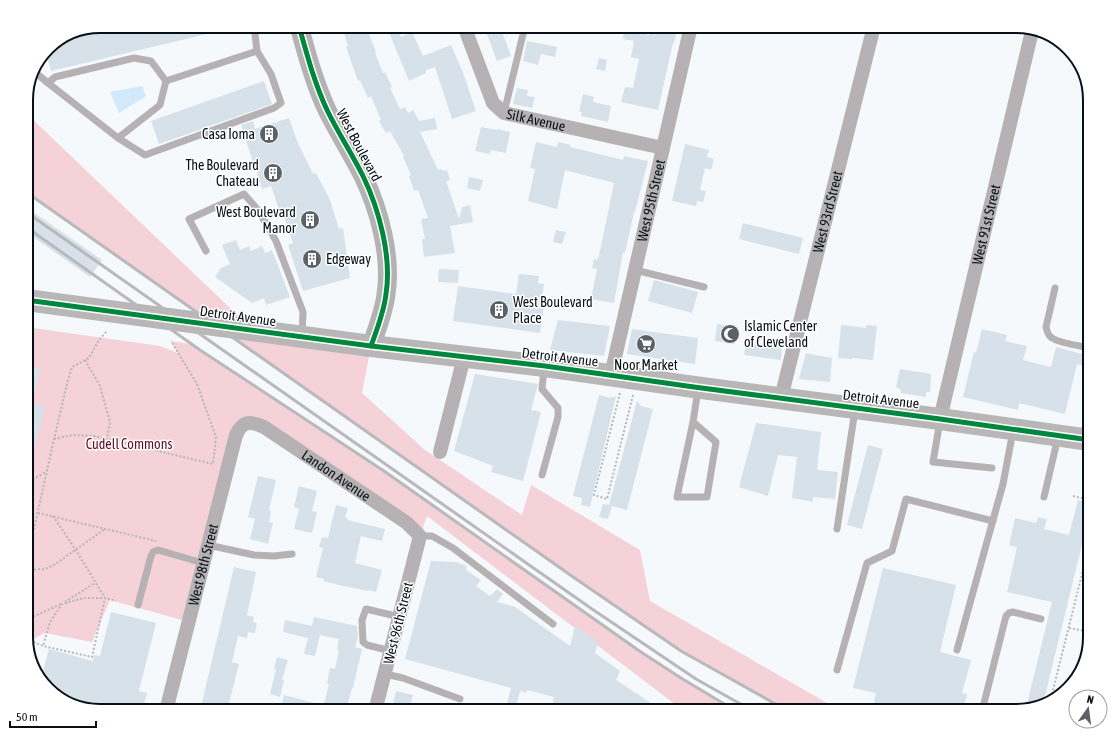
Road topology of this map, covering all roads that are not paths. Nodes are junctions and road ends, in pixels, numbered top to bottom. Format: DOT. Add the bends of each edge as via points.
graph roads {
  1 [pos="255,33"];
  2 [pos="301,33"];
  3 [pos="467,33"];
  4 [pos="523,33"];
  5 [pos="689,33"];
  6 [pos="872,33"];
  7 [pos="1031,35"];
  8 [pos="257,51"];
  9 [pos="38,75"];
  10 [pos="166,81"];
  11 [pos="48,83"];
  12 [pos="504,112"];
  13 [pos="118,138"];
  14 [pos="663,148"];
  15 [pos="206,251"];
  16 [pos="635,270"];
  17 [pos="704,287"];
  18 [pos="1055,288"];
  19 [pos="33,302"];
  20 [pos="302,336"];
  21 [pos="371,346"];
  22 [pos="1083,346"];
  23 [pos="464,356"];
  24 [pos="545,366"];
  25 [pos="615,384"];
  26 [pos="698,388"];
  27 [pos="781,398"];
  28 [pos="855,408"];
  29 [pos="940,419"];
  30 [pos="693,422"];
  31 [pos="247,423"];
  32 [pos="1014,429"];
  33 [pos="1058,435"];
  34 [pos="1083,439"];
  35 [pos="440,452"];
  36 [pos="992,468"];
  37 [pos="542,475"];
  38 [pos="1044,497"];
  39 [pos="993,521"];
  40 [pos="837,529"];
  41 [pos="420,536"];
  42 [pos="208,545"];
  43 [pos="292,554"];
  44 [pos="203,563"];
  45 [pos="138,605"];
  46 [pos="400,617"];
  47 [pos="1041,618"];
  48 [pos="553,624"];
  49 [pos="958,650"];
  50 [pos="391,652"];
  51 [pos="837,670"];
  52 [pos="385,674"];
  53 [pos="460,699"];
  54 [pos="168,704"];
  55 [pos="377,704"];
  56 [pos="984,704"];
  1 -- 8 [label="lane"];
  2 -- 21 [label="main road, West Boulevard" via="327,110 366,183 384,240 387,292"];
  3 -- 12 [label="street, Silk Avenue" via="493,102"];
  4 -- 12 [label="lane"];
  5 -- 14 [label="street, West 95th Street"];
  6 -- 27 [label="street, West 93rd Street"];
  7 -- 29 [label="street, West 91st Street"];
  8 -- 10 [label="lane"];
  8 -- 13 [label="lane" via="271,74 281,103 274,108 145,155"];
  9 -- 11 [label="lane"];
  10 -- 11 [label="lane" via="151,61 134,58 55,77"];
  10 -- 13 [label="lane" via="160,105"];
  11 -- 13 [label="lane"];
  12 -- 14 [label="street, Silk Avenue"];
  14 -- 16 [label="street, West 95th Street"];
  15 -- 20 [label="lane" via="189,219 244,194 258,210 276,241 303,312"];
  16 -- 17 [label="lane"];
  16 -- 25 [label="street, West 95th Street"];
  18 -- 22 [label="lane" via="1047,332 1051,338"];
  19 -- 20 [label="main road, Detroit Avenue" via="111,321 252,329"];
  20 -- 21 [label="main road, Detroit Avenue"];
  21 -- 23 [label="main road, Detroit Avenue"];
  23 -- 24 [label="main road, Detroit Avenue"];
  23 -- 35 [label="street"];
  24 -- 25 [label="main road, Detroit Avenue"];
  24 -- 37 [label="lane" via="542,389 558,408 558,416"];
  25 -- 26 [label="main road, Detroit Avenue"];
  26 -- 27 [label="main road, Detroit Avenue"];
  26 -- 30 [label="lane"];
  27 -- 28 [label="main road, Detroit Avenue"];
  28 -- 29 [label="main road, Detroit Avenue"];
  28 -- 40 [label="lane"];
  29 -- 32 [label="main road, Detroit Avenue"];
  29 -- 36 [label="lane" via="934,462"];
  30 -- 30 [label="lane" via="680,482 677,497 707,497 716,442"];
  31 -- 41 [label="street, Landon Avenue" via="264,427 407,523"];
  31 -- 42 [label="street, West 98th Street" via="240,426 236,435"];
  32 -- 33 [label="main road, Detroit Avenue"];
  32 -- 39 [label="lane"];
  33 -- 34 [label="main road, Detroit Avenue"];
  33 -- 38 [label="lane"];
  39 -- 49 [label="lane"];
  39 -- 51 [label="lane" via="906,499 892,551 867,563"];
  41 -- 46 [label="street, West 96th Street"];
  41 -- 48 [label="lane" via="432,536 453,548"];
  42 -- 43 [label="lane" via="254,555"];
  42 -- 44 [label="street, West 98th Street"];
  44 -- 45 [label="lane" via="158,550 153,552"];
  44 -- 54 [label="street, West 98th Street"];
  46 -- 50 [label="street, West 96th Street"];
  46 -- 50 [label="lane" via="366,609 362,620 363,642"];
  47 -- 56 [label="lane" via="1012,612 1006,616"];
  50 -- 52 [label="street, West 96th Street"];
  52 -- 53 [label="lane"];
  52 -- 55 [label="street, West 96th Street"];
}
